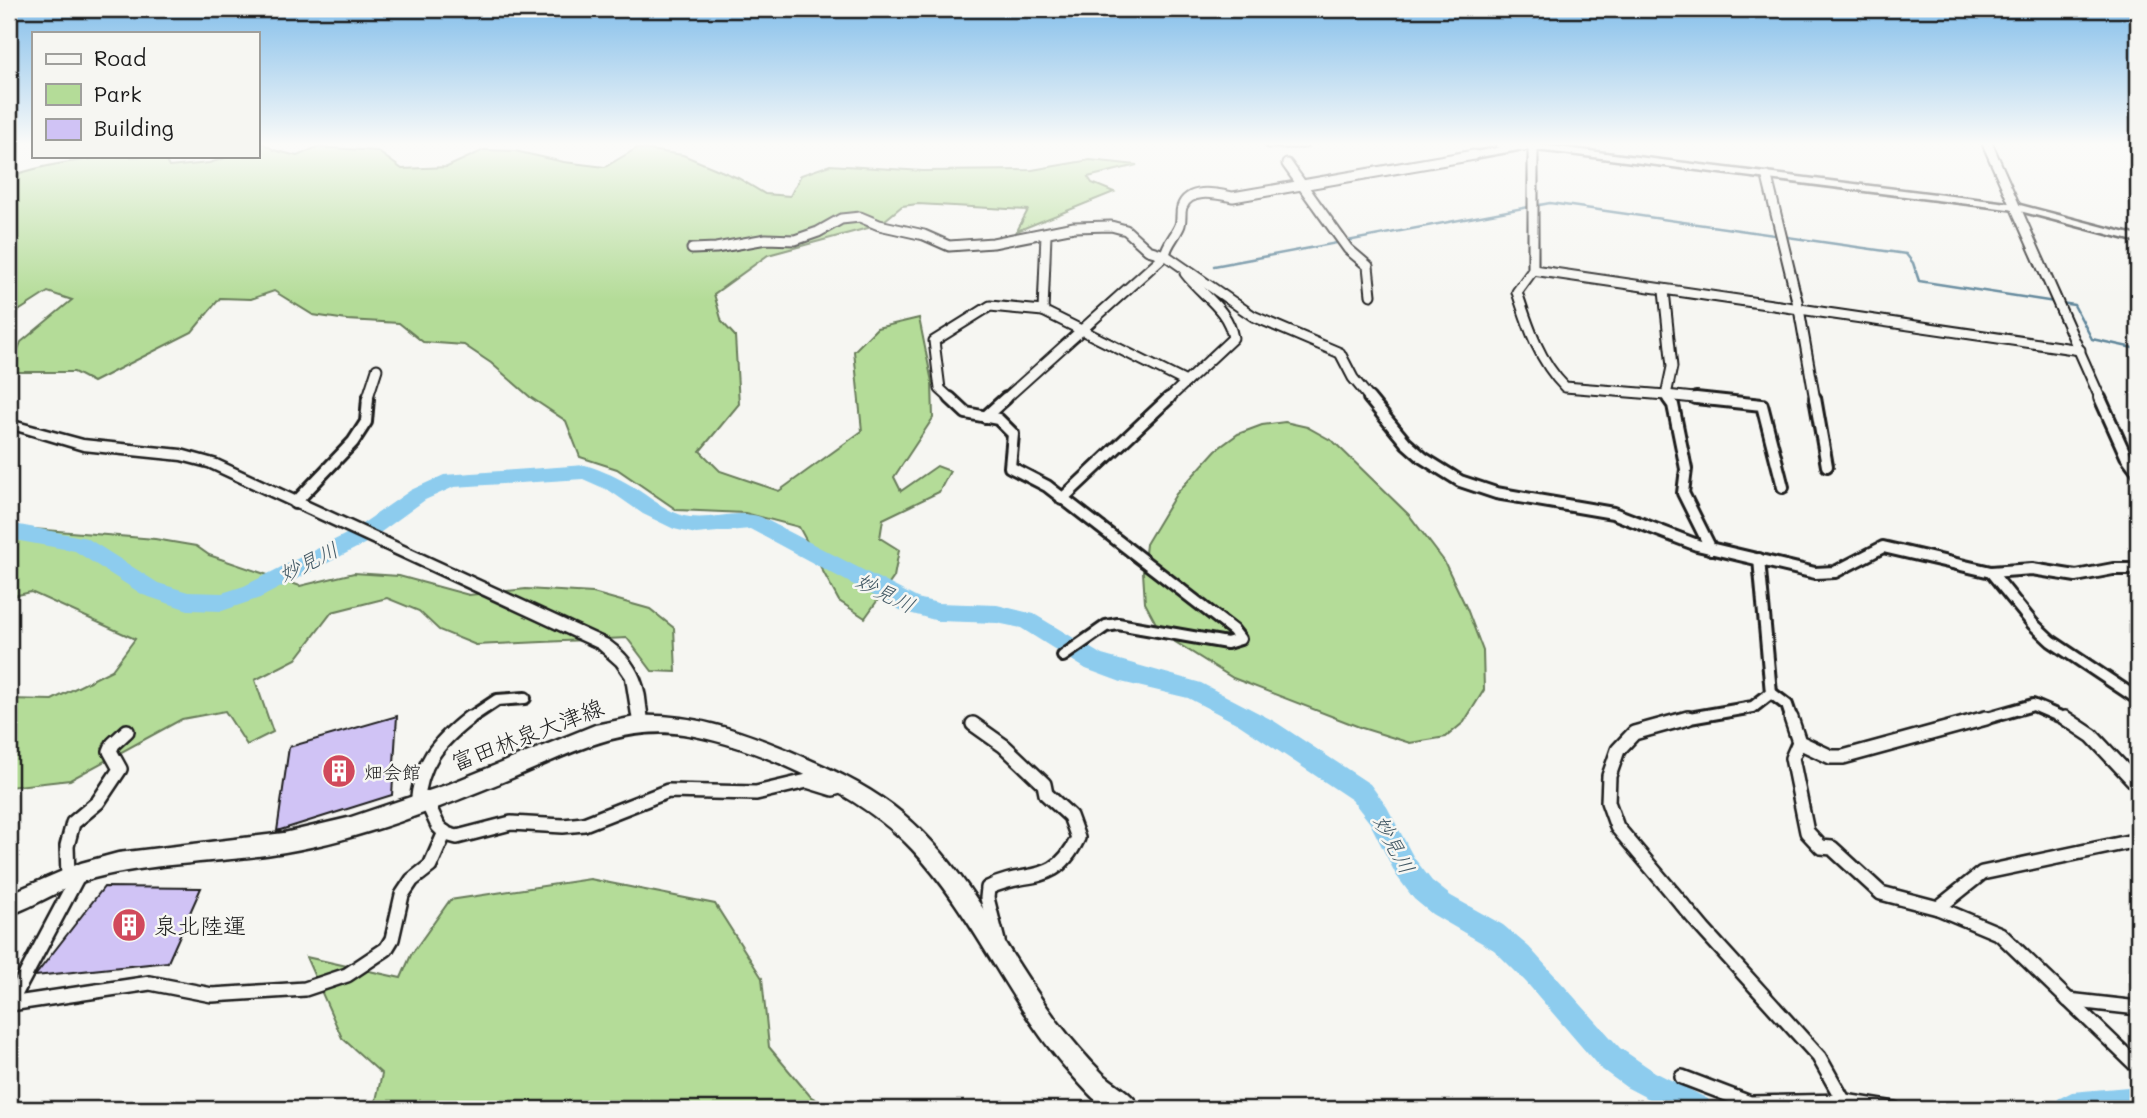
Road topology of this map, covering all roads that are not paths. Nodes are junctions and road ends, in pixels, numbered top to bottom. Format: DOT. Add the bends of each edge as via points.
graph roads {
  1 [pos="1197,195"];
  2 [pos="1222,195"];
  3 [pos="1244,195"];
  4 [pos="1309,195"];
  5 [pos="1531,195"];
  6 [pos="1772,195"];
  7 [pos="1913,195"];
  8 [pos="2010,195"];
  9 [pos="2016,208"];
  10 [pos="1046,234"];
  11 [pos="2138,239"];
  12 [pos="692,249"];
  13 [pos="1165,256"];
  14 [pos="1182,267"];
  15 [pos="1533,270"];
  16 [pos="1664,291"];
  17 [pos="1371,295"];
  18 [pos="1798,309"];
  19 [pos="1042,311"];
  20 [pos="1081,330"];
  21 [pos="2080,350"];
  22 [pos="377,369"];
  23 [pos="1186,382"];
  24 [pos="1666,395"];
  25 [pos="985,417"];
  26 [pos="9,424"];
  27 [pos="1827,466"];
  28 [pos="2138,472"];
  29 [pos="1783,487"];
  30 [pos="1062,499"];
  31 [pos="295,503"];
  32 [pos="1710,549"];
  33 [pos="1759,559"];
  34 [pos="2138,569"];
  35 [pos="1991,572"];
  36 [pos="1063,656"];
  37 [pos="1771,693"];
  38 [pos="525,698"];
  39 [pos="2138,699"];
  40 [pos="640,723"];
  41 [pos="973,724"];
  42 [pos="128,731"];
  43 [pos="1799,742"];
  44 [pos="846,785"];
  45 [pos="2138,785"];
  46 [pos="422,804"];
  47 [pos="445,832"];
  48 [pos="2138,840"];
  49 [pos="73,876"];
  50 [pos="9,905"];
  51 [pos="1938,908"];
  52 [pos="999,954"];
  53 [pos="2068,1000"];
  54 [pos="10,1005"];
  55 [pos="2138,1008"];
  56 [pos="2138,1067"];
  57 [pos="1682,1077"];
  58 [pos="1846,1105"];
  59 [pos="1128,1109"];
  60 [pos="1894,1109"];
  1 -- 13 [label="street" via="1183,204 1179,227 1166,243"];
  2 -- 3 [label="street"];
  4 -- 17 [label="street" via="1348,249 1367,266"];
  5 -- 15 [label="street"];
  6 -- 18 [label="street"];
  7 -- 9 [label="street"];
  8 -- 9 [label="street"];
  9 -- 11 [label="street"];
  9 -- 21 [label="street"];
  10 -- 12 [label="street" via="949,246 860,217 841,219 795,240 766,239"];
  10 -- 13 [label="street" via="1074,227 1111,226 1126,230 1148,250"];
  10 -- 19 [label="street"];
  13 -- 14 [label="street"];
  13 -- 20 [label="street"];
  14 -- 23 [label="street" via="1193,286 1225,312 1233,338"];
  14 -- 32 [label="street" via="1253,316 1340,353 1353,378 1406,443 1460,481 1496,494 1613,513"];
  15 -- 16 [label="street"];
  15 -- 24 [label="street" via="1517,292 1527,324 1555,379 1565,387"];
  16 -- 18 [label="street"];
  16 -- 24 [label="street" via="1672,367"];
  18 -- 21 [label="street"];
  18 -- 27 [label="street"];
  19 -- 20 [label="street"];
  19 -- 25 [label="street" via="990,306 934,341 940,390 966,413"];
  20 -- 23 [label="street"];
  20 -- 25 [label="street"];
  21 -- 28 [label="street" via="2126,456"];
  22 -- 31 [label="street" via="366,422"];
  23 -- 30 [label="street"];
  24 -- 29 [label="street" via="1762,405"];
  24 -- 32 [label="street" via="1673,405 1686,469 1683,493"];
  25 -- 30 [label="street" via="998,419 1013,434 1010,467"];
  26 -- 31 [label="street" via="83,445 181,455 212,463"];
  30 -- 36 [label="street" via="1240,639 1227,643 1118,624 1106,626"];
  31 -- 40 [label="street" via="615,652 638,687"];
  32 -- 33 [label="street"];
  33 -- 35 [label="street" via="1815,573 1835,572 1883,547"];
  33 -- 37 [label="street"];
  34 -- 35 [label="street" via="2076,576 2032,569"];
  35 -- 39 [label="street" via="2052,641"];
  37 -- 43 [label="street" via="1787,705"];
  37 -- 58 [label="street" via="1753,707 1675,720 1634,733 1618,750 1609,776 1608,803 1617,827 1819,1057"];
  38 -- 46 [label="street" via="496,701 444,741 418,783"];
  40 -- 44 [label="main road, 富田林泉大津線" via="679,723 720,732"];
  40 -- 46 [label="main road, 富田林泉大津線" via="595,734"];
  41 -- 52 [label="street" via="1044,784 1045,794 1070,816 1078,838 1063,864 1050,873 988,888"];
  42 -- 49 [label="street" via="110,751 120,769 69,833"];
  43 -- 45 [label="street" via="1831,757 1843,757 2033,705 2063,714 2087,730"];
  43 -- 51 [label="street" via="1792,758 1807,832 1821,846 1832,848 1881,893"];
  44 -- 47 [label="street" via="833,789 807,781 756,793 682,790 574,826 509,823 463,836"];
  44 -- 52 [label="main road, 富田林泉大津線" via="919,842"];
  46 -- 47 [label="street"];
  46 -- 49 [label="main road, 富田林泉大津線" via="311,838 122,862"];
  47 -- 54 [label="street" via="430,866 402,895 393,939 373,960 347,975 305,989 212,995 150,983"];
  48 -- 51 [label="street" via="1983,873"];
  49 -- 50 [label="main road, 富田林泉大津線"];
  49 -- 54 [label="street"];
  51 -- 53 [label="street" via="2000,934"];
  52 -- 59 [label="main road, 富田林泉大津線" via="1051,1032 1106,1094"];
  53 -- 55 [label="street"];
  53 -- 56 [label="street"];
  57 -- 58 [label="street" via="1750,1103"];
  58 -- 60 [label="street"];
}
